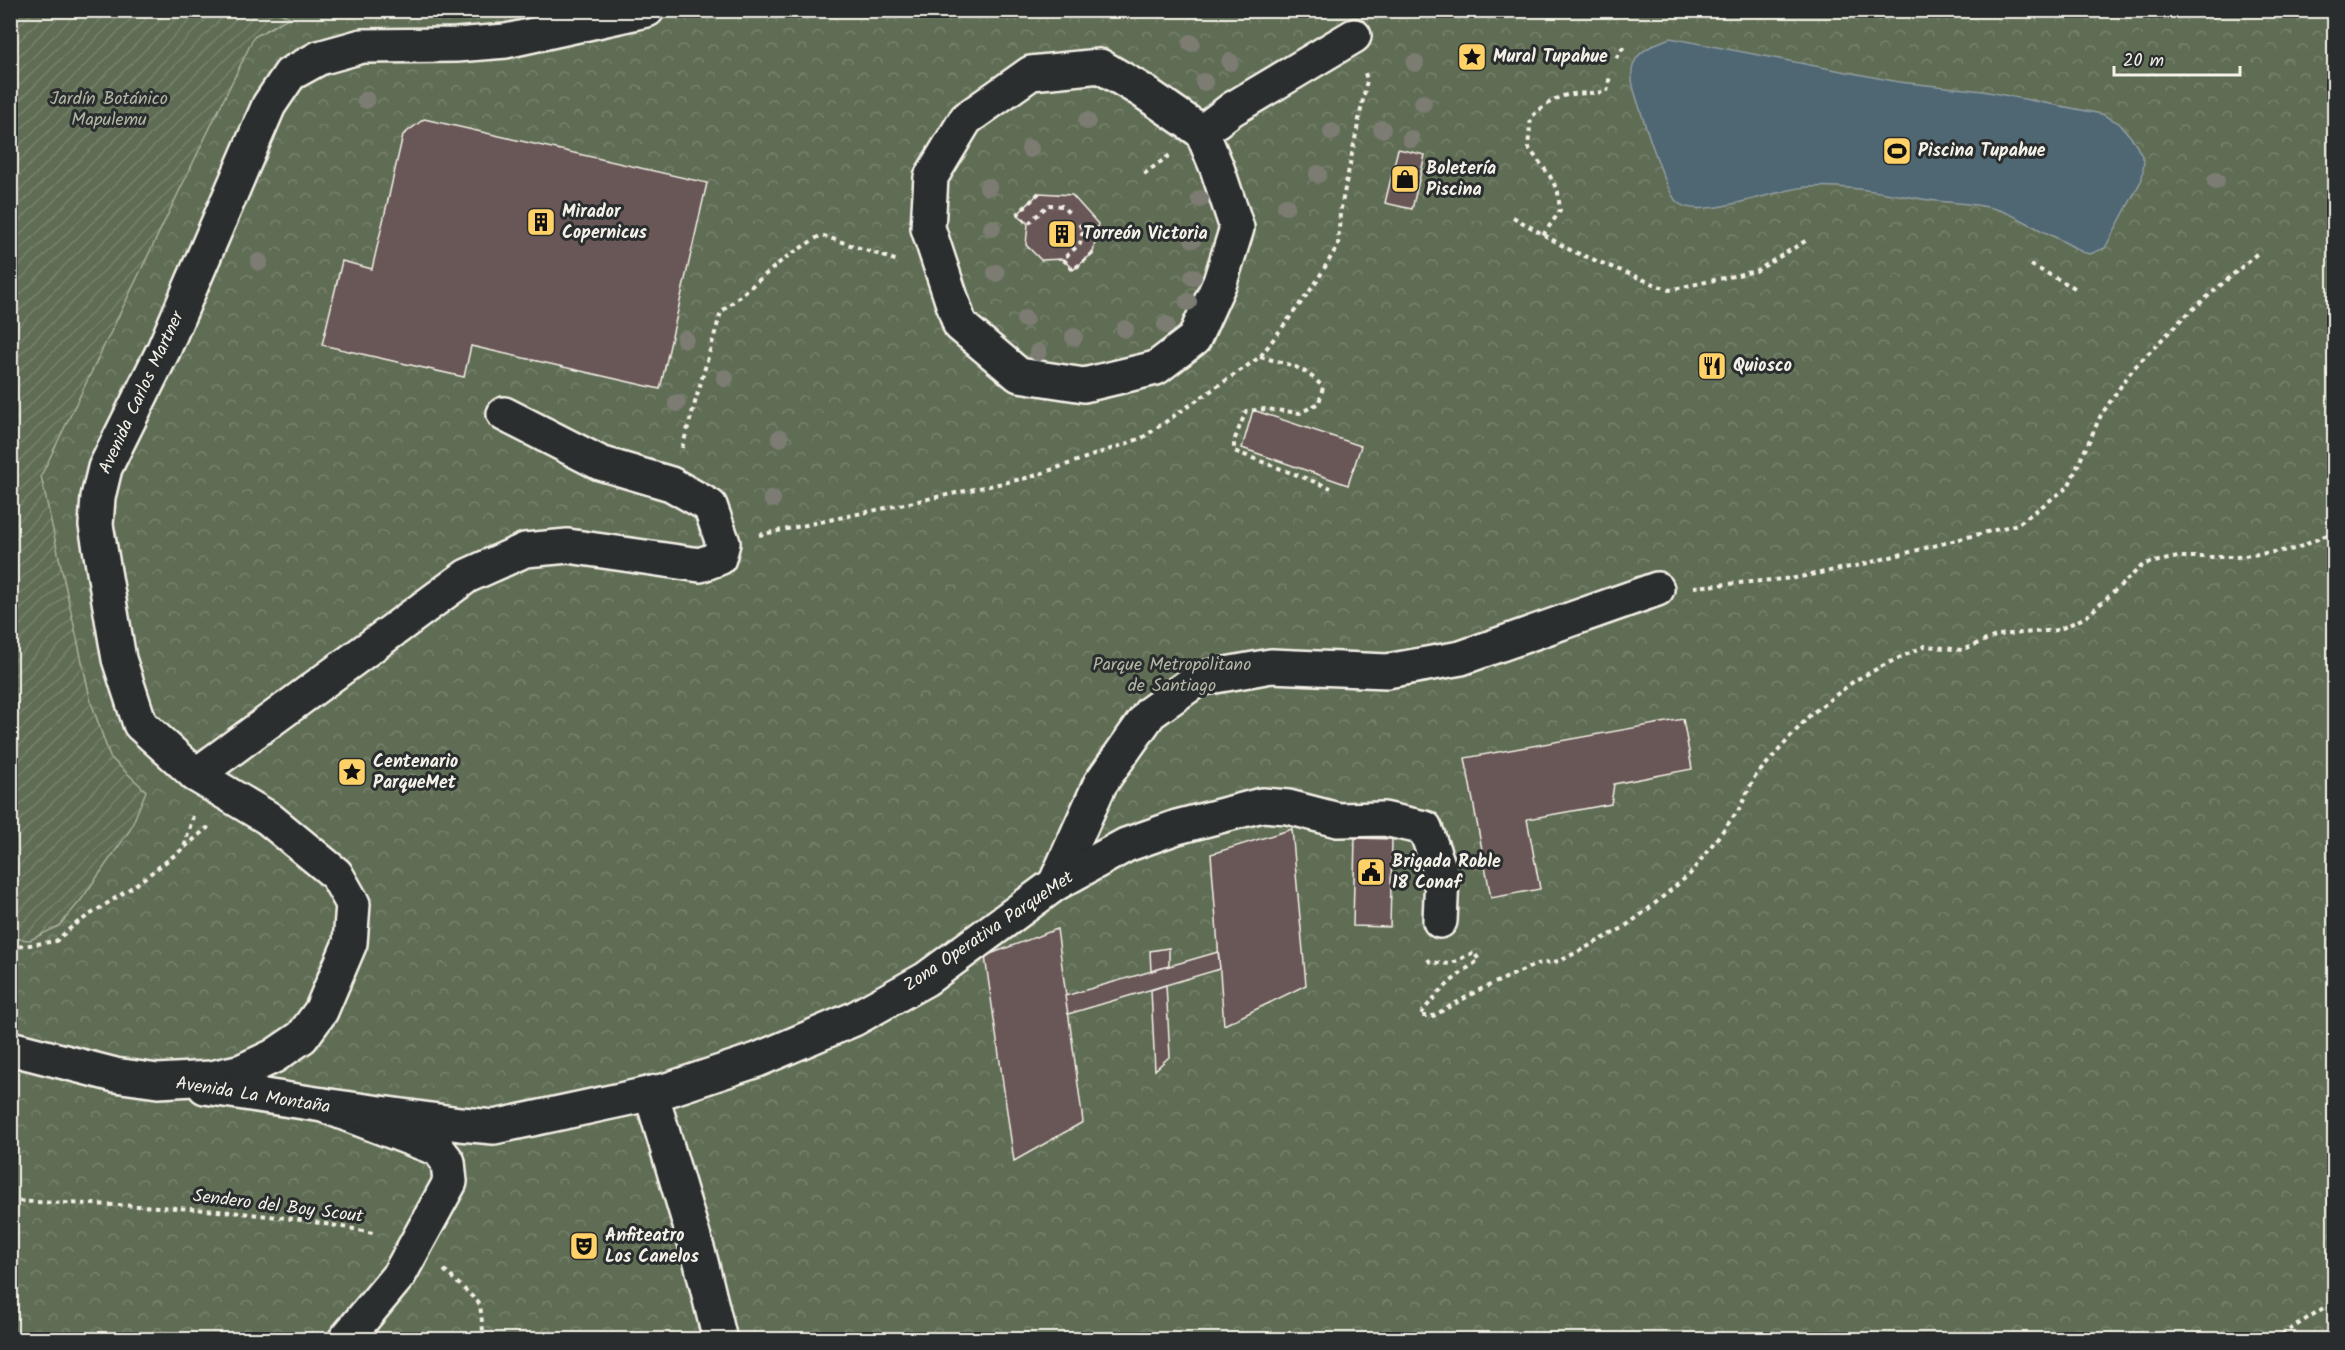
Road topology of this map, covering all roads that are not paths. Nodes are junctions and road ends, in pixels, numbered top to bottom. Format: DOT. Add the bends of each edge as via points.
graph roads {
  1 [pos="647,10"];
  2 [pos="1354,36"];
  3 [pos="1202,132"];
  4 [pos="504,414"];
  5 [pos="1657,589"];
  6 [pos="196,775"];
  7 [pos="1055,884"];
  8 [pos="1440,921"];
  9 [pos="10,1048"];
  10 [pos="158,1081"];
  11 [pos="651,1094"];
  12 [pos="323,1104"];
  13 [pos="345,1340"];
  14 [pos="720,1340"];
  1 -- 6 [label="street, Avenida Carlos Martner" via="506,41 362,46 318,58 290,74 269,105 164,349 105,468 98,497 96,525 119,659 140,724"];
  2 -- 3 [label="street" via="1232,109"];
  3 -- 3 [label="street" via="1237,228 1220,282 1194,339 1156,368 1084,385 1019,375 960,325 928,228 931,177 966,119 1031,73 1100,66"];
  4 -- 6 [label="street" via="600,463 671,484 710,507 723,543 719,558 700,565 568,546 525,550 467,576"];
  5 -- 7 [label="street" via="1461,658 1387,671 1271,666 1198,679 1150,713 1100,784"];
  6 -- 10 [label="street, Avenida Carlos Martner" via="268,818 336,874 353,904 350,943 321,1011 302,1037 242,1071 212,1078"];
  7 -- 8 [label="street, Zona Operativa ParqueMet" via="1126,845 1177,826 1262,806 1288,807 1328,818 1384,819 1425,828 1442,876"];
  7 -- 11 [label="street, Zona Operativa ParqueMet" via="926,979 854,1019 757,1060"];
  9 -- 10 [label="street, Avenida Carlos Martner" via="116,1075"];
  10 -- 12 [label="street, Avenida La Montaña"];
  11 -- 12 [label="street, Zona Operativa ParqueMet" via="494,1127"];
  11 -- 14 [label="street"];
  12 -- 13 [label="street, Avenida La Montaña" via="438,1149 448,1162 450,1182 399,1275"];
}
